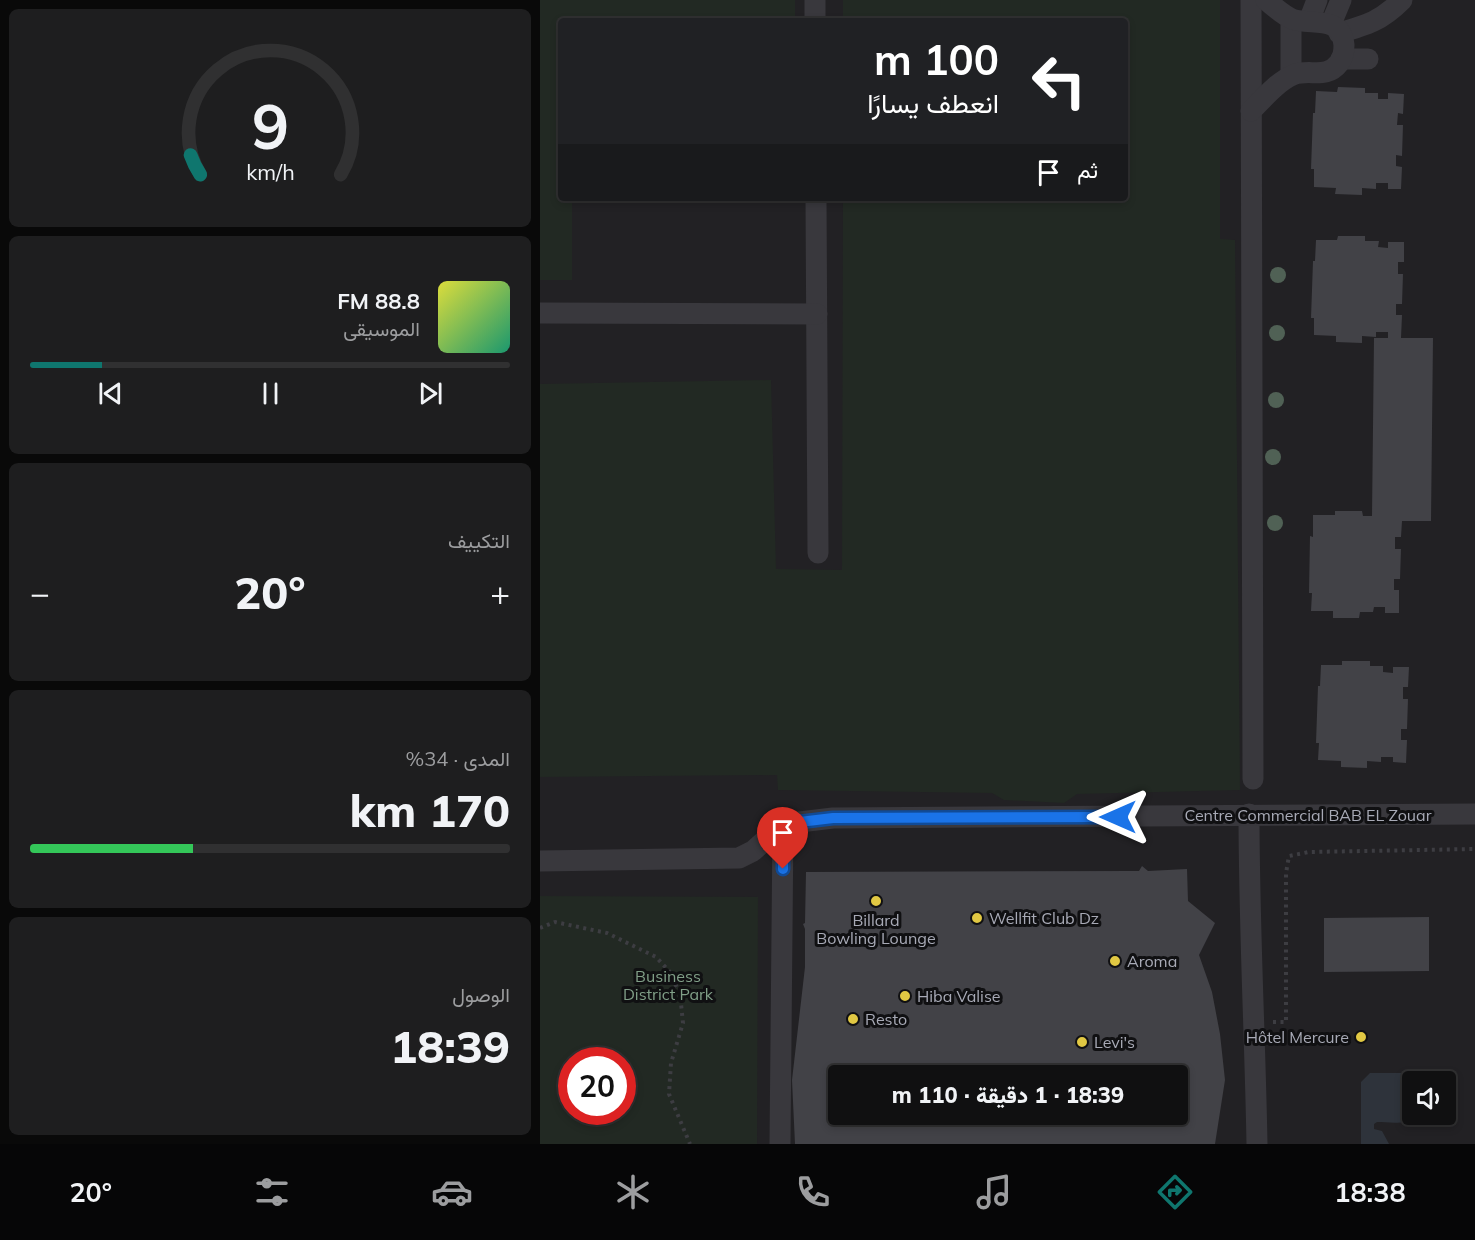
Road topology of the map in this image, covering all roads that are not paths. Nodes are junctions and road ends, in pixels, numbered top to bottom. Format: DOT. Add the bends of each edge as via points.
graph roads {
  1 [pos="815,0"];
  2 [pos="1251,0"];
  3 [pos="1266,0"];
  4 [pos="1317,0"];
  5 [pos="1341,0"];
  6 [pos="1402,0"];
  7 [pos="815,18"];
  8 [pos="1300,20"];
  9 [pos="1338,38"];
  10 [pos="1374,38"];
  11 [pos="1368,59"];
  12 [pos="1291,75"];
  13 [pos="1251,111"];
  14 [pos="816,201"];
  15 [pos="540,314"];
  16 [pos="817,314"];
  17 [pos="818,553"];
  18 [pos="1253,779"];
  19 [pos="1249,814"];
  20 [pos="1475,814"];
  21 [pos="783,824"];
  22 [pos="540,861"];
  23 [pos="780,1144"];
  24 [pos="1257,1144"];
  1 -- 7 [label="lane"];
  2 -- 13 [label="lane"];
  3 -- 8 [label="lane"];
  4 -- 8 [label="lane"];
  5 -- 9 [label="lane"];
  6 -- 9 [label="lane" via="1380,19"];
  8 -- 9 [label="lane" via="1320,21"];
  8 -- 12 [label="lane"];
  9 -- 10 [label="lane"];
  9 -- 11 [label="lane"];
  9 -- 12 [label="lane" via="1332,70"];
  12 -- 13 [label="lane"];
  13 -- 18 [label="lane"];
  14 -- 16 [label="lane"];
  15 -- 16 [label="lane"];
  16 -- 17 [label="lane"];
  19 -- 20 [label="lane, Centre Commercial BAB EL Zouar"];
  19 -- 21 [label="lane, Centre Commercial BAB EL Zouar" via="833,818"];
  19 -- 24 [label="lane"];
  21 -- 22 [label="lane" via="753,851 739,858"];
  21 -- 23 [label="lane"];
}
